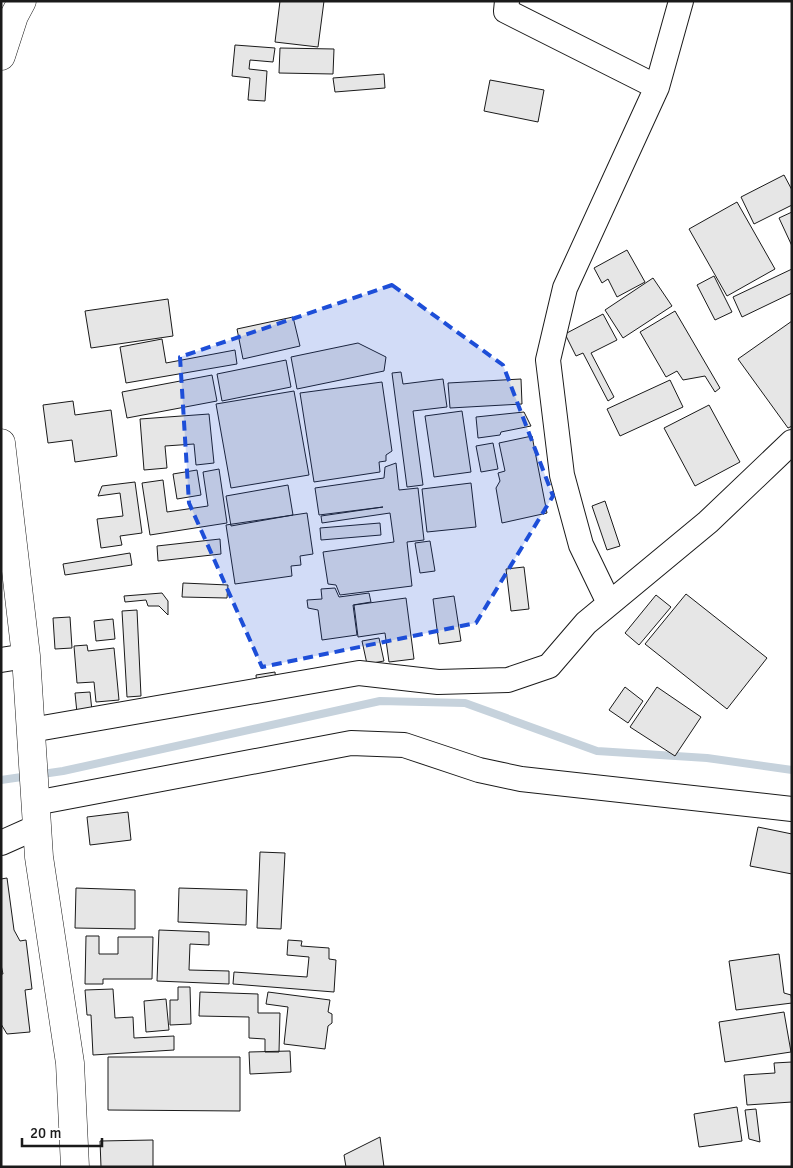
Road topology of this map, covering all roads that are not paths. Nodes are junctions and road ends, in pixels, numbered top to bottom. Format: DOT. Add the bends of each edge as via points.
graph roads {
  1 [pos="22,1"];
  2 [pos="507,1"];
  3 [pos="681,1"];
  4 [pos="1,56"];
  5 [pos="657,87"];
  6 [pos="792,442"];
  7 [pos="1,443"];
  8 [pos="609,603"];
  9 [pos="14,658"];
  10 [pos="31,730"];
  11 [pos="792,809"];
  12 [pos="36,815"];
  13 [pos="1,843"];
  14 [pos="75,1167"];
  1 -- 4 [label="street"];
  2 -- 5 [label="street" via="506,12"];
  3 -- 5 [label="street"];
  5 -- 8 [label="street" via="565,288 548,360 562,475 581,544"];
  6 -- 8 [label="street" via="708,522"];
  7 -- 9 [label="street"];
  8 -- 10 [label="street" via="586,623 549,666 508,680 438,682 359,673"];
  9 -- 10 [label="street"];
  10 -- 12 [label="street"];
  11 -- 12 [label="street" via="521,779 479,770 404,745 351,744"];
  12 -- 13 [label="street"];
  12 -- 14 [label="street" via="39,857 70,1063"];
}
